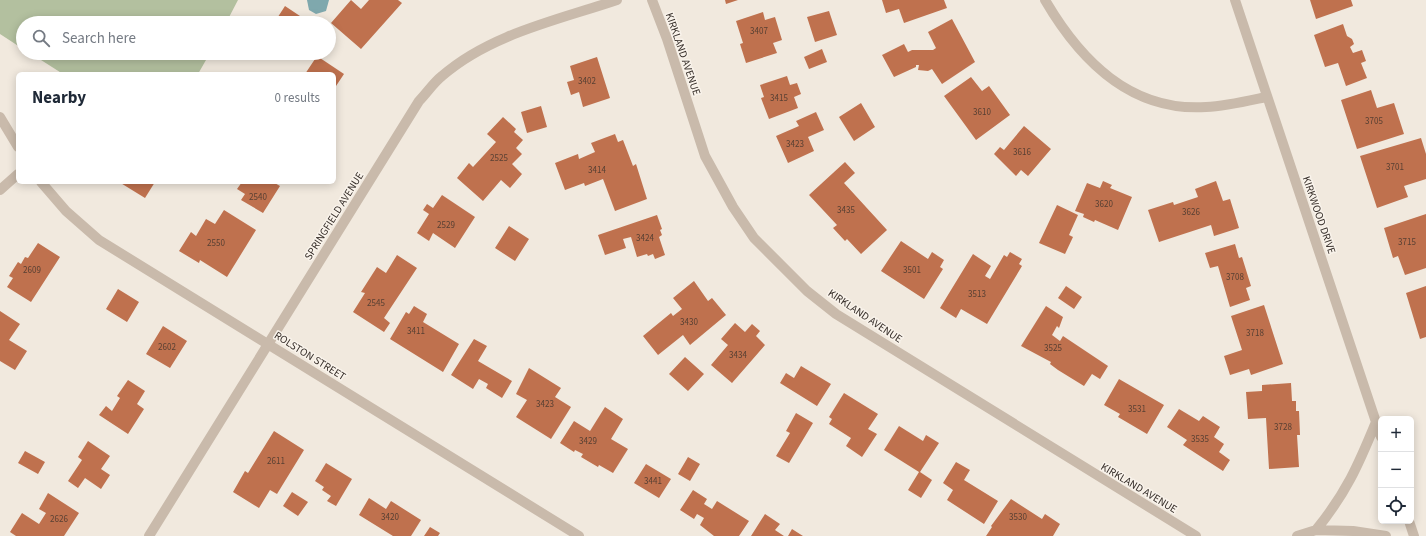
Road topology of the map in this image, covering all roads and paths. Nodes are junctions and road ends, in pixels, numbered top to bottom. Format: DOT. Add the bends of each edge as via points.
graph roads {
  1 [pos="617,0"];
  2 [pos="652,0"];
  3 [pos="1044,0"];
  4 [pos="1235,0"];
  5 [pos="1266,97"];
  6 [pos="0,117"];
  7 [pos="16,144"];
  8 [pos="16,176"];
  9 [pos="43,184"];
  10 [pos="0,190"];
  11 [pos="268,344"];
  12 [pos="1376,422"];
  13 [pos="1378,428"];
  14 [pos="1410,524"];
  15 [pos="1316,530"];
  16 [pos="149,536"];
  17 [pos="579,536"];
  18 [pos="1196,536"];
  19 [pos="1298,536"];
  20 [pos="1386,536"];
  21 [pos="1414,536"];
  1 -- 11 [label="street, SPRINGFIELD AVENUE" via="506,38 462,60 440,77 420,101"];
  2 -- 18 [label="street, KIRKLAND AVENUE" via="704,156 754,238 807,291 836,314"];
  3 -- 5 [label="street" via="1078,49 1102,74 1127,90 1155,101 1206,108"];
  4 -- 5 [label="street, KIRKWOOD DRIVE"];
  5 -- 12 [label="street, KIRKWOOD DRIVE"];
  6 -- 7 [label="street"];
  8 -- 10 [label="street"];
  9 -- 11 [label="street, ROLSTON STREET" via="66,211 99,240"];
  11 -- 16 [label="street, SPRINGFIELD AVENUE"];
  11 -- 17 [label="street, ROLSTON STREET"];
  12 -- 13 [label="street, KIRKWOOD DRIVE"];
  12 -- 15 [label="street" via="1351,481 1337,505"];
  14 -- 21 [label="street"];
  15 -- 19 [label="street"];
  15 -- 20 [label="street" via="1353,531"];
}
